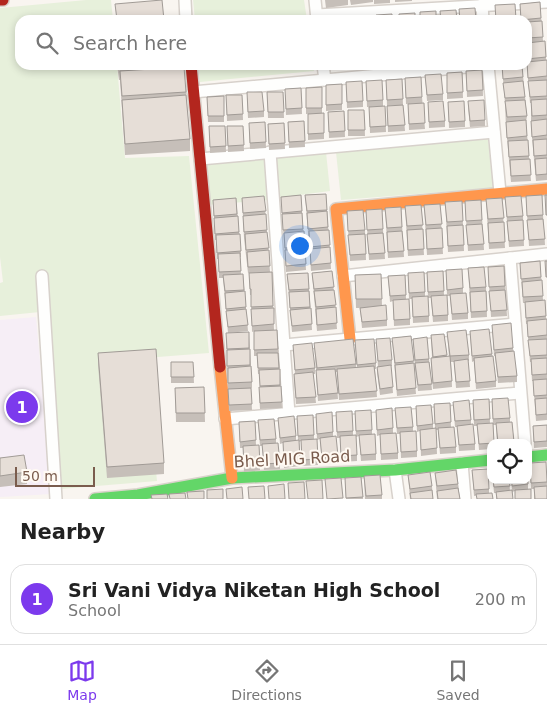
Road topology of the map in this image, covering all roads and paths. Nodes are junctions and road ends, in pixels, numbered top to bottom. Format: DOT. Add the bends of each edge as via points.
graph roads {
  1 [pos="184,0"];
  2 [pos="315,0"];
  3 [pos="547,2"];
  4 [pos="482,5"];
  5 [pos="186,15"];
  6 [pos="317,15"];
  7 [pos="355,15"];
  8 [pos="483,15"];
  9 [pos="191,70"];
  10 [pos="324,70"];
  11 [pos="434,70"];
  12 [pos="488,70"];
  13 [pos="325,80"];
  14 [pos="193,92"];
  15 [pos="494,132"];
  16 [pos="270,152"];
  17 [pos="200,158"];
  18 [pos="547,188"];
  19 [pos="500,193"];
  20 [pos="547,254"];
  21 [pos="510,258"];
  22 [pos="42,276"];
  23 [pos="343,276"];
  24 [pos="515,324"];
  25 [pos="350,339"];
  26 [pos="284,344"];
  27 [pos="520,393"];
  28 [pos="289,414"];
  29 [pos="225,419"];
  30 [pos="525,439"];
  31 [pos="547,455"];
  32 [pos="532,457"];
  33 [pos="487,460"];
  34 [pos="462,463"];
  35 [pos="395,470"];
  36 [pos="232,478"];
  37 [pos="138,497"];
  38 [pos="56,499"];
  39 [pos="95,499"];
  40 [pos="399,499"];
  41 [pos="465,499"];
  1 -- 5 [label="street"];
  2 -- 6 [label="street"];
  3 -- 4 [label="street"];
  4 -- 7 [label="street"];
  4 -- 8 [label="street"];
  9 -- 14 [label="street"];
  10 -- 13 [label="street"];
  11 -- 13 [label="street"];
  12 -- 15 [label="street"];
  13 -- 14 [label="street"];
  14 -- 17 [label="street"];
  15 -- 16 [label="street"];
  15 -- 19 [label="street"];
  16 -- 17 [label="street"];
  16 -- 26 [label="street"];
  17 -- 29 [label="street"];
  18 -- 19 [label="street"];
  19 -- 23 [label="street" via="336,209"];
  20 -- 21 [label="street"];
  21 -- 23 [label="street"];
  21 -- 24 [label="street"];
  22 -- 38 [label="street"];
  23 -- 25 [label="street"];
  24 -- 25 [label="street"];
  24 -- 27 [label="street"];
  25 -- 26 [label="street"];
  26 -- 28 [label="street"];
  27 -- 28 [label="street"];
  27 -- 30 [label="street"];
  28 -- 29 [label="street"];
  29 -- 36 [label="street"];
  31 -- 32 [label="street"];
  33 -- 34 [label="street, Bhel MIG Road"];
  34 -- 35 [label="street, Bhel MIG Road"];
  34 -- 41 [label="street"];
  35 -- 36 [label="street, Bhel MIG Road"];
  35 -- 40 [label="street"];
  36 -- 37 [label="street, Bhel MIG Road"];
  37 -- 39 [label="street, Bhel MIG Road"];
}
